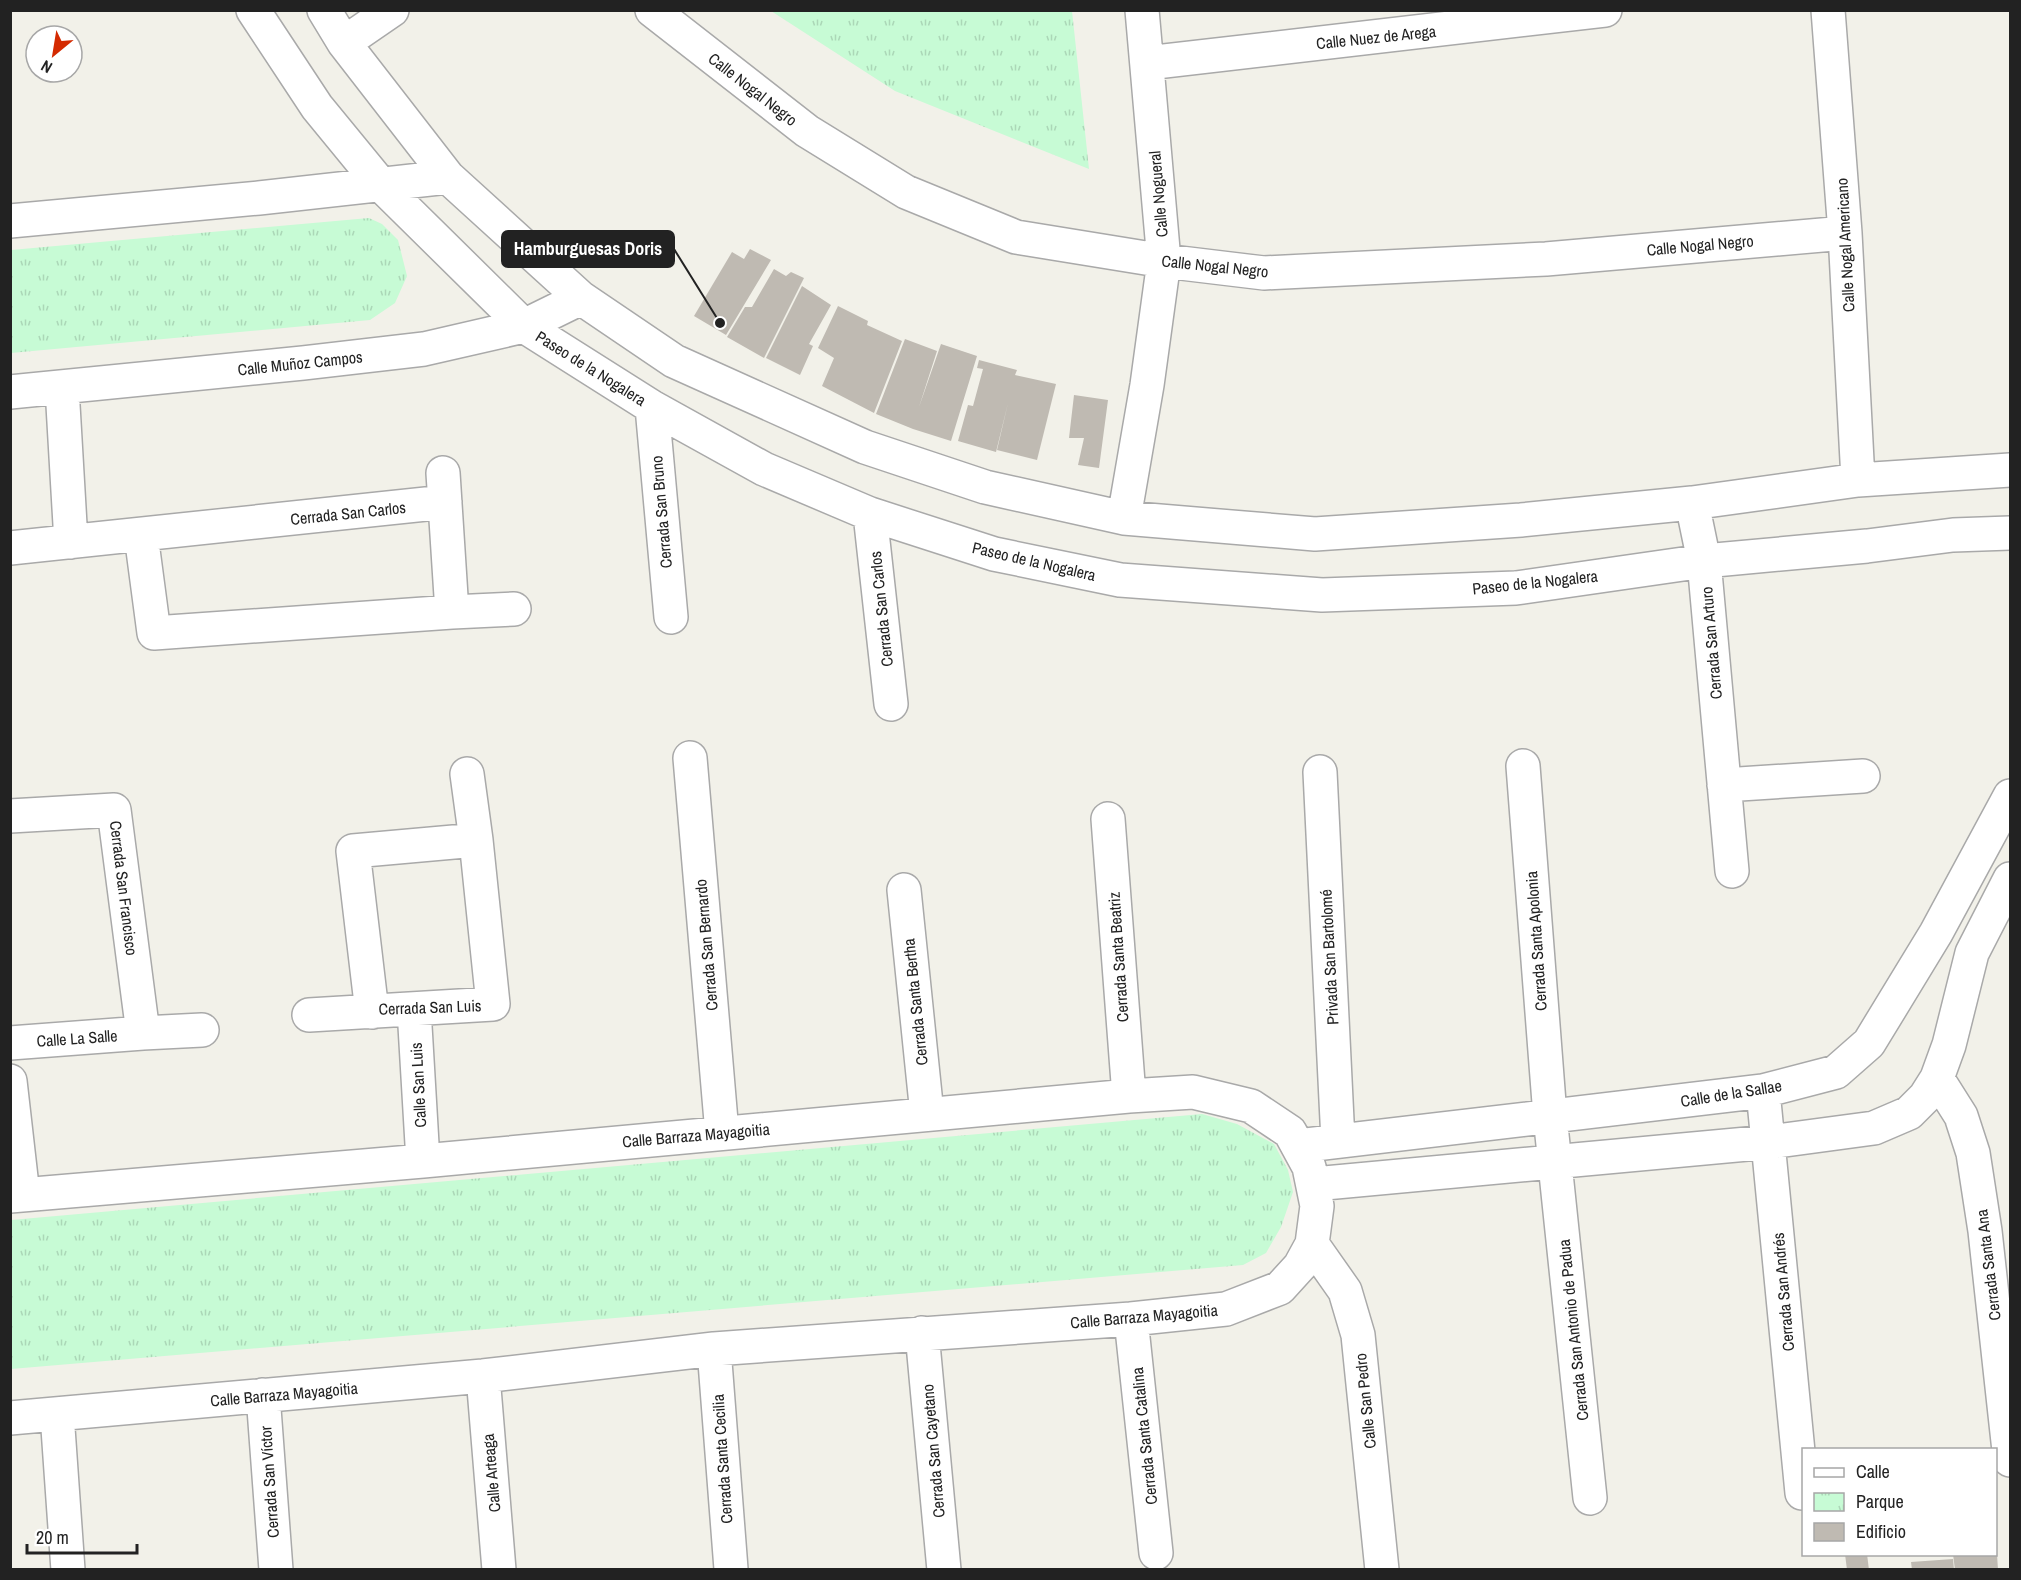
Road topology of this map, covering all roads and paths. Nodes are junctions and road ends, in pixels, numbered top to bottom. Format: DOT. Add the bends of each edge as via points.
graph roads {
  1 [pos="253,10"];
  2 [pos="324,10"];
  3 [pos="392,10"];
  4 [pos="652,10"];
  5 [pos="1142,10"];
  6 [pos="1605,10"];
  7 [pos="1828,10"];
  8 [pos="345,43"];
  9 [pos="1147,63"];
  10 [pos="448,177"];
  11 [pos="381,184"];
  12 [pos="10,221"];
  13 [pos="1845,233"];
  14 [pos="1164,261"];
  15 [pos="581,298"];
  16 [pos="524,326"];
  17 [pos="62,388"];
  18 [pos="10,392"];
  19 [pos="652,407"];
  20 [pos="2010,470"];
  21 [pos="1858,480"];
  22 [pos="1692,503"];
  23 [pos="870,514"];
  24 [pos="1124,518"];
  25 [pos="2010,533"];
  26 [pos="141,535"];
  27 [pos="71,542"];
  28 [pos="10,548"];
  29 [pos="1704,561"];
  30 [pos="514,609"];
  31 [pos="452,612"];
  32 [pos="671,617"];
  33 [pos="891,704"];
  34 [pos="690,758"];
  35 [pos="1523,766"];
  36 [pos="1320,772"];
  37 [pos="466,774"];
  38 [pos="1863,776"];
  39 [pos="1724,784"];
  40 [pos="2010,796"];
  41 [pos="10,816"];
  42 [pos="1108,819"];
  43 [pos="476,840"];
  44 [pos="1732,870"];
  45 [pos="2010,879"];
  46 [pos="904,890"];
  47 [pos="1936,933"];
  48 [pos="1972,953"];
  49 [pos="414,1009"];
  50 [pos="372,1012"];
  51 [pos="309,1015"];
  52 [pos="202,1030"];
  53 [pos="143,1033"];
  54 [pos="10,1043"];
  55 [pos="1937,1078"];
  56 [pos="10,1081"];
  57 [pos="1763,1091"];
  58 [pos="1129,1096"];
  59 [pos="927,1114"];
  60 [pos="1550,1116"];
  61 [pos="722,1133"];
  62 [pos="1338,1141"];
  63 [pos="1769,1142"];
  64 [pos="1298,1146"];
  65 [pos="423,1161"];
  66 [pos="1555,1161"];
  67 [pos="1314,1184"];
  68 [pos="17,1195"];
  69 [pos="1312,1244"];
  70 [pos="1131,1319"];
  71 [pos="922,1333"];
  72 [pos="714,1349"];
  73 [pos="483,1376"];
  74 [pos="263,1395"];
  75 [pos="57,1414"];
  76 [pos="10,1418"];
  77 [pos="2010,1460"];
  78 [pos="1802,1493"];
  79 [pos="1590,1498"];
  80 [pos="1156,1553"];
  81 [pos="68,1569"];
  82 [pos="276,1569"];
  83 [pos="500,1569"];
  84 [pos="731,1569"];
  85 [pos="944,1569"];
  86 [pos="1382,1569"];
  1 -- 11 [label="street, Paseo de la Nogalera" via="317,107"];
  2 -- 8 [label="street"];
  3 -- 8 [label="street"];
  4 -- 14 [label="street, Calle Nogal Negro" via="807,131 906,192 1016,237"];
  5 -- 9 [label="street, Calle Nogueral"];
  6 -- 9 [label="street, Calle Nuez de Arega"];
  7 -- 13 [label="street, Calle Nogal Americano"];
  8 -- 10 [label="street"];
  9 -- 14 [label="street, Calle Nogueral"];
  10 -- 11 [label="street"];
  10 -- 15 [label="street"];
  11 -- 12 [label="street"];
  11 -- 16 [label="street, Paseo de la Nogalera"];
  13 -- 14 [label="street, Calle Nogal Negro" via="1546,259 1264,273"];
  13 -- 21 [label="street, Calle Nogal Americano"];
  14 -- 24 [label="street, Calle Nogueral"];
  15 -- 16 [label="street, Calle Muñoz Campos"];
  15 -- 24 [label="street" via="674,361 866,447 985,487"];
  16 -- 17 [label="street, Calle Muñoz Campos" via="424,349"];
  16 -- 19 [label="street, Paseo de la Nogalera"];
  17 -- 18 [label="street, Calle Muñoz Campos"];
  17 -- 27 [label="street"];
  19 -- 23 [label="street, Paseo de la Nogalera" via="764,469"];
  19 -- 32 [label="street, Cerrada San Bruno"];
  20 -- 21 [label="street"];
  21 -- 22 [label="street"];
  22 -- 24 [label="street" via="1316,534"];
  22 -- 29 [label="street, Cerrada San Arturo"];
  23 -- 29 [label="street, Paseo de la Nogalera" via="994,555 1120,580 1322,595 1516,588"];
  23 -- 33 [label="street, Cerrada San Carlos"];
  25 -- 29 [label="street, Paseo de la Nogalera" via="1953,534"];
  26 -- 27 [label="street, Cerrada San Carlos"];
  26 -- 31 [label="street" via="154,633"];
  26 -- 31 [label="street, Cerrada San Carlos" via="444,488"];
  27 -- 28 [label="street, Cerrada San Carlos"];
  29 -- 39 [label="street, Cerrada San Arturo"];
  30 -- 31 [label="street"];
  34 -- 61 [label="street, Cerrada San Bernardo"];
  35 -- 60 [label="street, Cerrada Santa Apolonia"];
  36 -- 62 [label="street, Privada San Bartolomé"];
  37 -- 43 [label="street"];
  38 -- 39 [label="street"];
  39 -- 44 [label="street, Cerrada San Arturo"];
  40 -- 47 [label="street, Calle de la Sallae"];
  41 -- 53 [label="street, Cerrada San Francisco" via="114,810"];
  42 -- 58 [label="street, Cerrada Santa Beatriz"];
  43 -- 49 [label="street, Cerrada San Luis" via="493,1004"];
  43 -- 50 [label="street, Cerrada San Luis" via="353,851"];
  45 -- 48 [label="street"];
  46 -- 59 [label="street, Cerrada Santa Bertha"];
  47 -- 48 [label="street"];
  47 -- 57 [label="street, Calle de la Sallae" via="1869,1043 1836,1072"];
  48 -- 55 [label="street"];
  49 -- 50 [label="street, Cerrada San Luis"];
  49 -- 65 [label="street, Calle San Luis"];
  50 -- 51 [label="street"];
  52 -- 53 [label="street, Calle La Salle"];
  53 -- 54 [label="street, Calle La Salle"];
  55 -- 63 [label="street" via="1909,1113 1874,1128"];
  55 -- 77 [label="street, Cerrada Santa Ana" via="1961,1116 1973,1153"];
  56 -- 68 [label="street"];
  57 -- 60 [label="street, Calle de la Sallae"];
  57 -- 63 [label="street, Cerrada San Andrés"];
  58 -- 59 [label="street, Calle Barraza Mayagoitia"];
  58 -- 64 [label="street, Calle Barraza Mayagoitia" via="1193,1092 1251,1106 1290,1132"];
  59 -- 61 [label="street, Calle Barraza Mayagoitia"];
  60 -- 62 [label="street, Calle de la Sallae"];
  60 -- 66 [label="street, Cerrada Santa Apolonia"];
  61 -- 65 [label="street, Calle Barraza Mayagoitia"];
  62 -- 64 [label="street, Calle de la Sallae"];
  63 -- 66 [label="street"];
  63 -- 78 [label="street, Cerrada San Andrés"];
  64 -- 67 [label="street, Calle Barraza Mayagoitia"];
  65 -- 68 [label="street, Calle Barraza Mayagoitia"];
  66 -- 67 [label="street"];
  66 -- 79 [label="street, Cerrada San Antonio de Padua"];
  67 -- 69 [label="street, Calle Barraza Mayagoitia" via="1317,1206"];
  69 -- 70 [label="street, Calle Barraza Mayagoitia" via="1300,1266 1280,1288 1226,1309"];
  69 -- 86 [label="street, Calle San Pedro" via="1345,1291 1358,1335"];
  70 -- 71 [label="street, Calle Barraza Mayagoitia"];
  70 -- 80 [label="street, Cerrada Santa Catalina"];
  71 -- 72 [label="street, Calle Barraza Mayagoitia"];
  71 -- 85 [label="street, Cerrada San Cayetano"];
  72 -- 73 [label="street, Calle Barraza Mayagoitia"];
  72 -- 84 [label="street, Cerrada Santa Cecilia"];
  73 -- 74 [label="street, Calle Barraza Mayagoitia"];
  73 -- 83 [label="street, Calle Arteaga"];
  74 -- 75 [label="street, Calle Barraza Mayagoitia"];
  74 -- 82 [label="street, Cerrada San Víctor"];
  75 -- 76 [label="street, Calle Barraza Mayagoitia"];
  75 -- 81 [label="street"];
}
